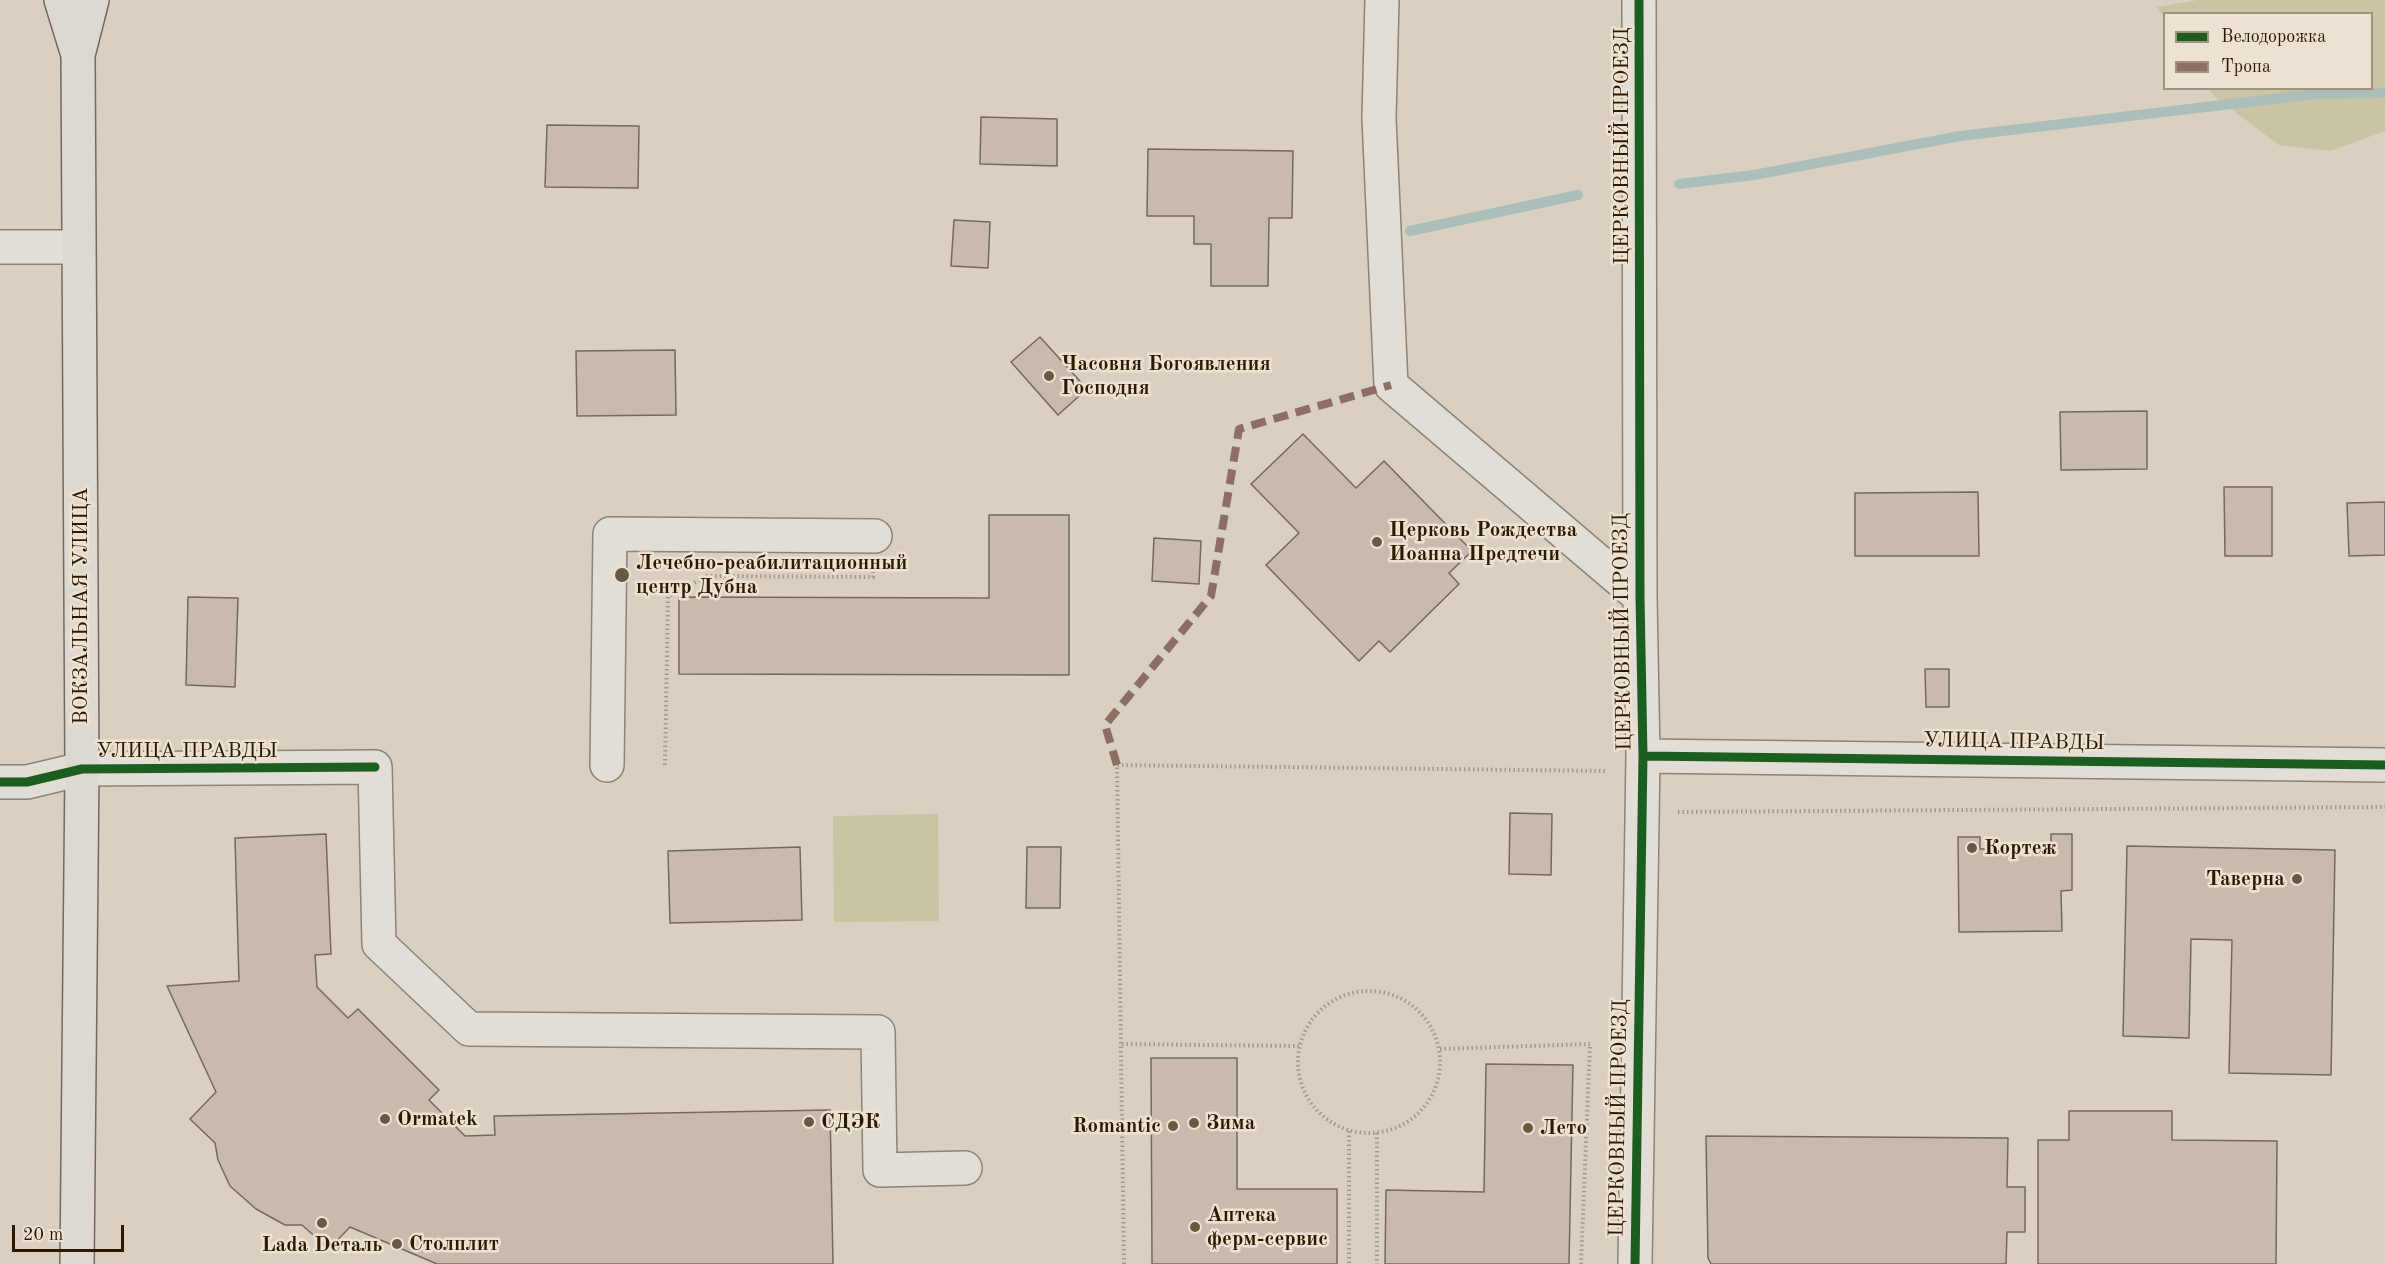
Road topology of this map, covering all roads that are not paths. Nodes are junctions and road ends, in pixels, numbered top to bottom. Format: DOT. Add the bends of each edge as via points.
graph roads {
  1 [pos="61,0"];
  2 [pos="92,0"];
  3 [pos="1382,0"];
  4 [pos="1640,0"];
  5 [pos="78,55"];
  6 [pos="0,247"];
  7 [pos="78,247"];
  8 [pos="875,536"];
  9 [pos="1640,597"];
  10 [pos="1643,764"];
  11 [pos="607,765"];
  12 [pos="2385,765"];
  13 [pos="82,770"];
  14 [pos="0,782"];
  15 [pos="965,1168"];
  16 [pos="77,1264"];
  17 [pos="1635,1264"];
  1 -- 5 [label="main road, ВОКЗАЛЬНАЯ УЛИЦА"];
  2 -- 5 [label="main road, ВОКЗАЛЬНАЯ УЛИЦА"];
  3 -- 9 [label="street" via="1379,118 1391,384"];
  4 -- 9 [label="street, ЦЕРКОВНЫЙ ПРОЕЗД"];
  5 -- 7 [label="main road, ВОКЗАЛЬНАЯ УЛИЦА"];
  6 -- 7 [label="street"];
  7 -- 13 [label="main road, ВОКЗАЛЬНАЯ УЛИЦА"];
  8 -- 11 [label="street" via="610,534"];
  9 -- 10 [label="street, ЦЕРКОВНЫЙ ПРОЕЗД"];
  10 -- 12 [label="street, УЛИЦА ПРАВДЫ"];
  10 -- 17 [label="street, ЦЕРКОВНЫЙ ПРОЕЗД"];
  13 -- 14 [label="street, УЛИЦА ПРАВДЫ" via="27,782"];
  13 -- 15 [label="street, УЛИЦА ПРАВДЫ" via="375,768 379,944 469,1029 878,1032 880,1170"];
  13 -- 16 [label="main road, ВОКЗАЛЬНАЯ УЛИЦА"];
}
